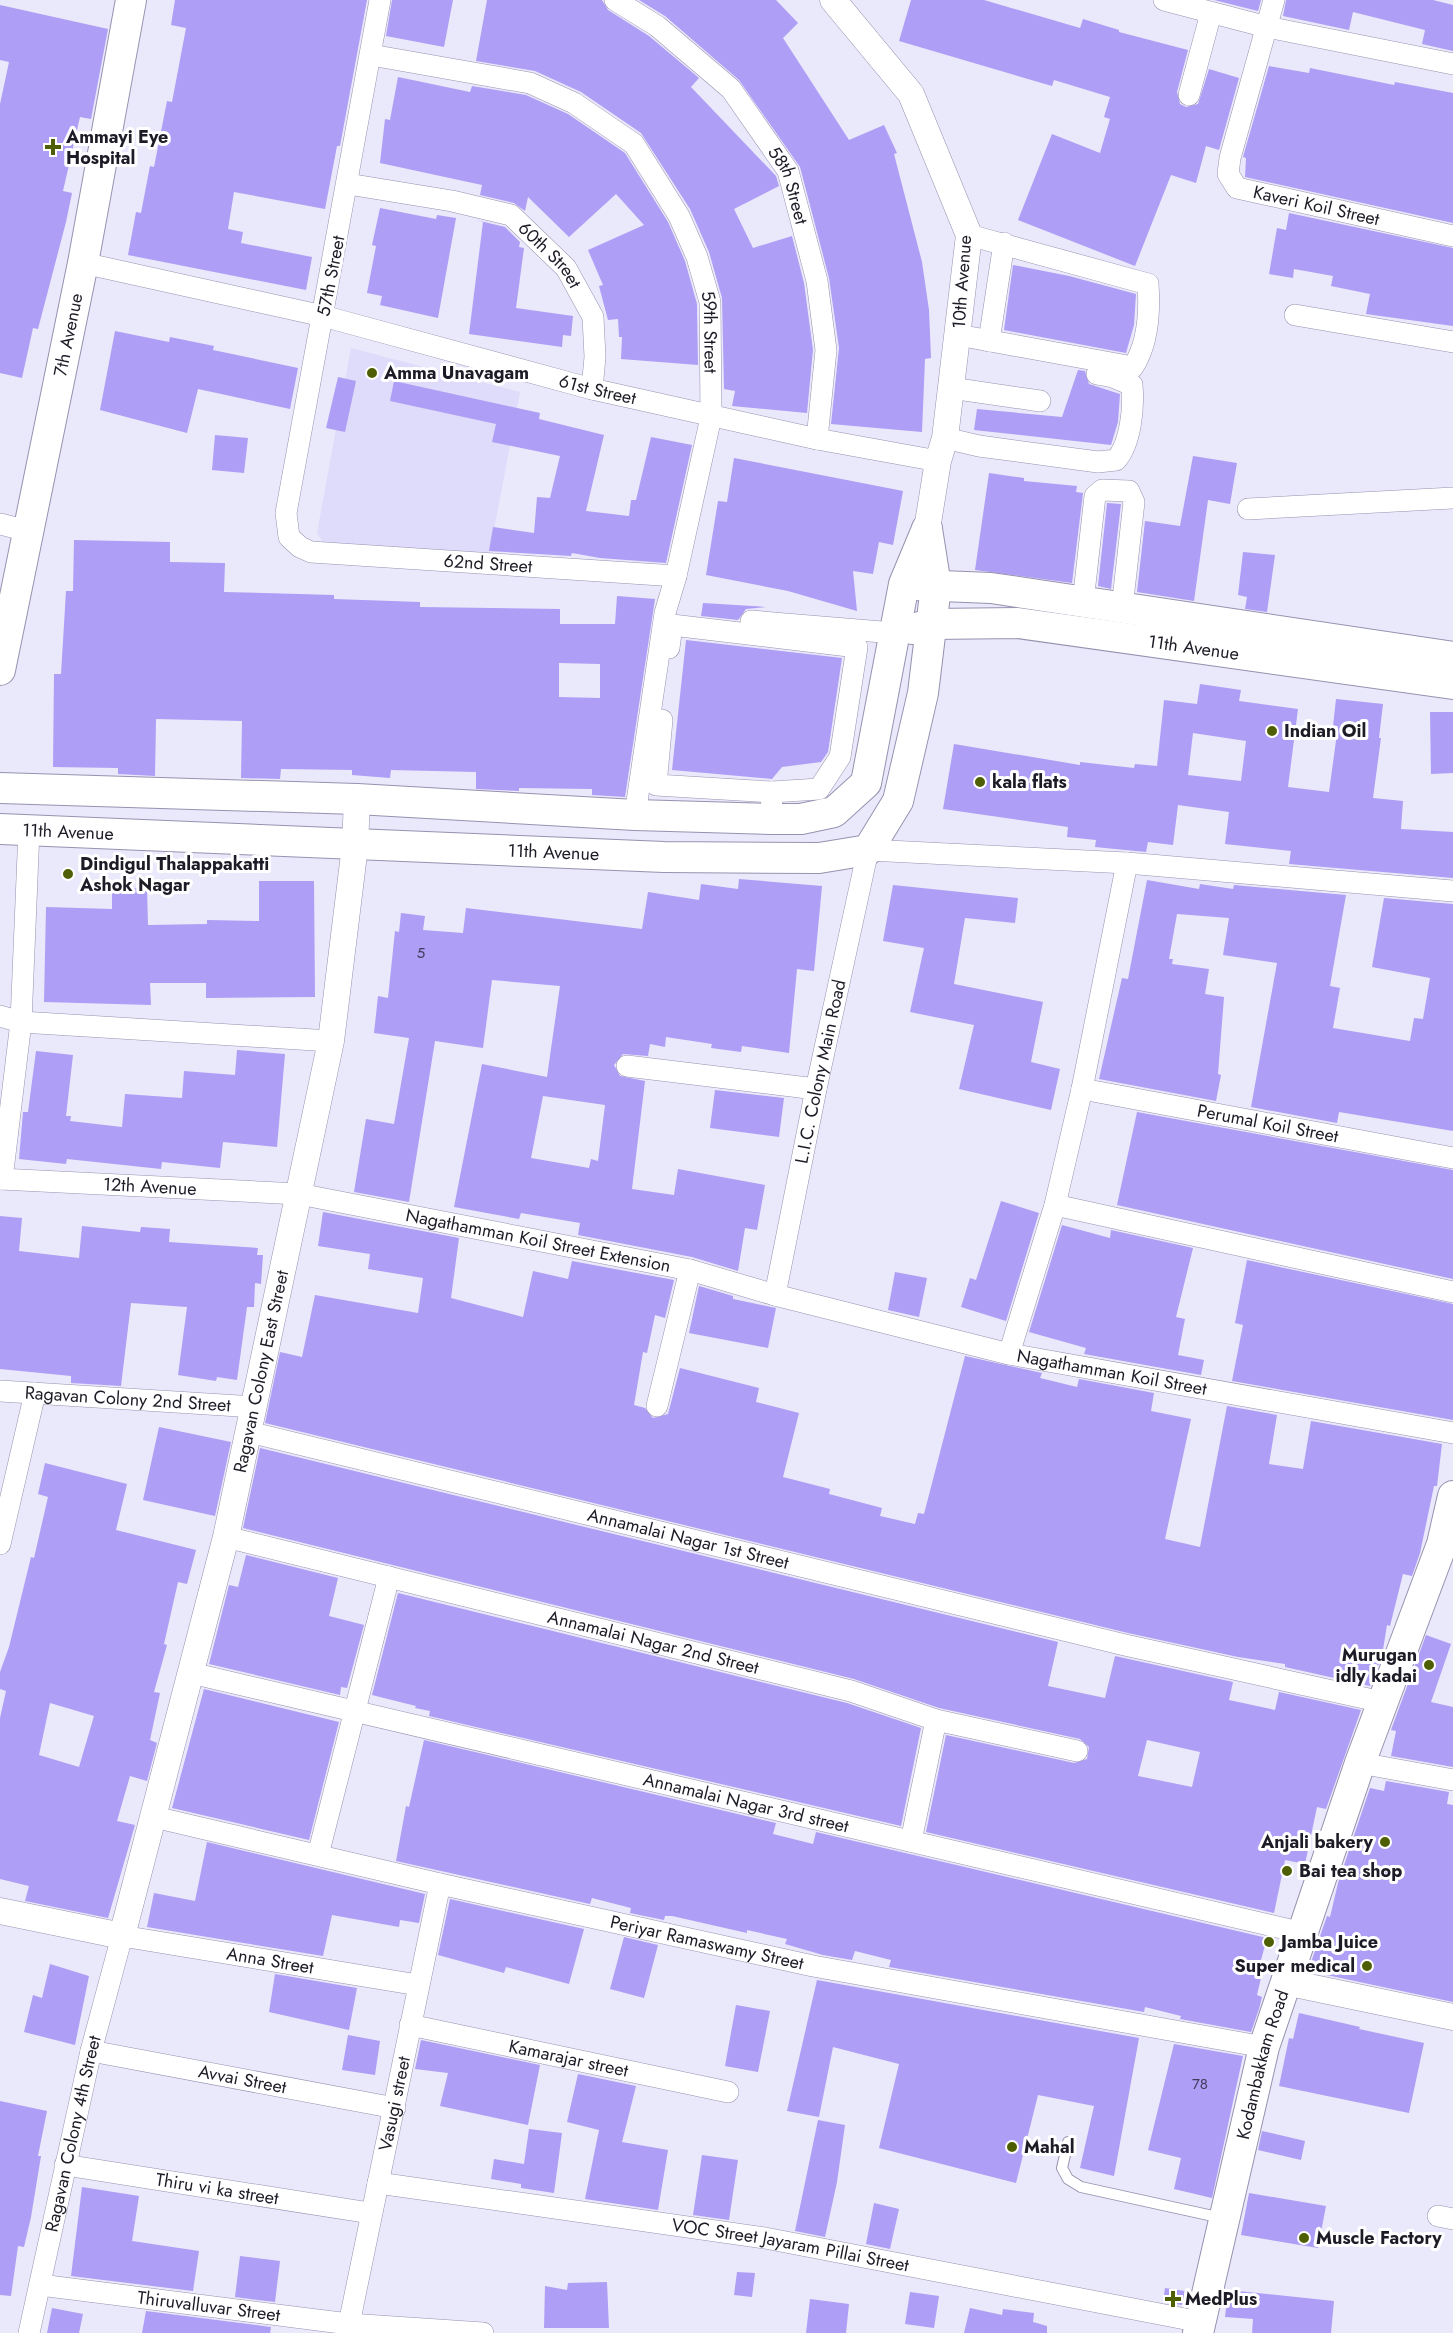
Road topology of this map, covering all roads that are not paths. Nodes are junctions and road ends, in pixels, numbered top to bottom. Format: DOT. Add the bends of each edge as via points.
graph roads {
  1 [pos="131,0"];
  2 [pos="380,0"];
  3 [pos="615,0"];
  4 [pos="833,0"];
  5 [pos="1164,0"];
  6 [pos="1274,0"];
  7 [pos="1211,13"];
  8 [pos="1267,27"];
  9 [pos="370,55"];
  10 [pos="1453,64"];
  11 [pos="1189,95"];
  12 [pos="348,184"];
  13 [pos="969,235"];
  14 [pos="1453,236"];
  15 [pos="1004,243"];
  16 [pos="82,263"];
  17 [pos="1295,315"];
  18 [pos="323,316"];
  19 [pos="958,335"];
  20 [pos="989,341"];
  21 [pos="1453,342"];
  22 [pos="1063,369"];
  23 [pos="951,388"];
  24 [pos="592,389"];
  25 [pos="1040,401"];
  26 [pos="711,417"];
  27 [pos="817,439"];
  28 [pos="941,449"];
  29 [pos="1453,498"];
  30 [pos="1248,509"];
  31 [pos="14,527"];
  32 [pos="927,529"];
  33 [pos="300,547"];
  34 [pos="676,576"];
  35 [pos="904,584"];
  36 [pos="936,586"];
  37 [pos="1084,597"];
  38 [pos="1123,602"];
  39 [pos="665,613"];
  40 [pos="931,624"];
  41 [pos="894,633"];
  42 [pos="1453,657"];
  43 [pos="0,670"];
  44 [pos="1453,684"];
  45 [pos="0,788"];
  46 [pos="357,800"];
  47 [pos="772,805"];
  48 [pos="635,815"];
  49 [pos="0,829"];
  50 [pos="29,830"];
  51 [pos="355,846"];
  52 [pos="868,850"];
  53 [pos="1127,864"];
  54 [pos="1453,891"];
  55 [pos="0,1016"];
  56 [pos="21,1022"];
  57 [pos="331,1041"];
  58 [pos="627,1066"];
  59 [pos="816,1089"];
  60 [pos="1082,1089"];
  61 [pos="1453,1158"];
  62 [pos="1,1179"];
  63 [pos="299,1194"];
  64 [pos="1055,1205"];
  65 [pos="690,1270"];
  66 [pos="1453,1292"];
  67 [pos="775,1295"];
  68 [pos="1009,1354"];
  69 [pos="0,1391"];
  70 [pos="35,1394"];
  71 [pos="657,1406"];
  72 [pos="255,1407"];
  73 [pos="249,1432"];
  74 [pos="1453,1433"];
  75 [pos="1453,1496"];
  76 [pos="226,1537"];
  77 [pos="0,1544"];
  78 [pos="1448,1545"];
  79 [pos="389,1577"];
  80 [pos="190,1673"];
  81 [pos="1382,1702"];
  82 [pos="356,1713"];
  83 [pos="936,1720"];
  84 [pos="1077,1751"];
  85 [pos="1360,1763"];
  86 [pos="1453,1780"];
  87 [pos="154,1817"];
  88 [pos="911,1840"];
  89 [pos="318,1855"];
  90 [pos="440,1884"];
  91 [pos="0,1911"];
  92 [pos="1303,1933"];
  93 [pos="122,1936"];
  94 [pos="1286,1982"];
  95 [pos="418,1985"];
  96 [pos="1453,2017"];
  97 [pos="410,2025"];
  98 [pos="1264,2047"];
  99 [pos="91,2051"];
  100 [pos="728,2092"];
  101 [pos="394,2108"];
  102 [pos="1068,2142"];
  103 [pos="65,2164"];
  104 [pos="378,2183"];
  105 [pos="370,2213"];
  106 [pos="1225,2218"];
  107 [pos="40,2285"];
  108 [pos="349,2324"];
  109 [pos="1200,2328"];
  110 [pos="408,2330"];
  111 [pos="29,2333"];
  112 [pos="483,2333"];
  1 -- 16 [label="main road, 7th Avenue"];
  2 -- 9 [label="street, 57th Street"];
  3 -- 27 [label="street, 58th Street" via="657,26 731,89 788,171 817,280 826,350"];
  4 -- 13 [label="street, 10th Avenue" via="911,94"];
  5 -- 7 [label="street"];
  6 -- 8 [label="street, Kaveri Koil Street"];
  7 -- 8 [label="street"];
  7 -- 11 [label="street"];
  8 -- 10 [label="street"];
  8 -- 14 [label="street, Kaveri Koil Street" via="1230,158 1228,174 1237,188"];
  9 -- 12 [label="street, 57th Street"];
  9 -- 26 [label="street, 59th Street" via="530,83 574,103 634,144 679,216 710,302"];
  12 -- 18 [label="street, 57th Street"];
  12 -- 24 [label="street, 60th Street" via="511,215 566,268 593,317"];
  13 -- 15 [label="street"];
  13 -- 19 [label="street, 10th Avenue"];
  15 -- 20 [label="street"];
  15 -- 20 [label="street" via="1148,284 1143,352 1133,367"];
  16 -- 18 [label="street, 61st Street"];
  16 -- 31 [label="main road, 7th Avenue"];
  17 -- 21 [label="street"];
  18 -- 24 [label="street, 61st Street"];
  18 -- 33 [label="street, 57th Street" via="286,513 289,537"];
  19 -- 20 [label="street"];
  19 -- 23 [label="street, 10th Avenue"];
  22 -- 28 [label="street, 61st Street" via="1113,377 1132,385 1124,452 1116,460 1098,462 979,446"];
  23 -- 25 [label="street"];
  23 -- 28 [label="street, 10th Avenue"];
  24 -- 26 [label="street, 61st Street"];
  26 -- 27 [label="street, 61st Street"];
  26 -- 34 [label="street, 59th Street"];
  27 -- 28 [label="street, 61st Street"];
  28 -- 32 [label="street, 10th Avenue"];
  29 -- 30 [label="street"];
  31 -- 43 [label="main road, 7th Avenue"];
  32 -- 35 [label="main road"];
  32 -- 36 [label="main road"];
  33 -- 34 [label="street, 62nd Street" via="311,552"];
  34 -- 39 [label="street, 59th Street"];
  35 -- 36 [label="main road, 11th Avenue"];
  35 -- 41 [label="main road"];
  36 -- 37 [label="main road, 11th Avenue"];
  36 -- 40 [label="main road"];
  37 -- 38 [label="main road, 11th Avenue"];
  37 -- 38 [label="street" via="1095,496 1102,490 1129,491 1134,502"];
  38 -- 42 [label="main road, 11th Avenue"];
  39 -- 41 [label="street"];
  39 -- 48 [label="street, 59th Street"];
  40 -- 41 [label="main road, 11th Avenue"];
  40 -- 44 [label="main road, 11th Avenue" via="1018,623"];
  40 -- 52 [label="main road" via="923,693 898,801"];
  41 -- 47 [label="main road" via="867,783 834,812 801,819"];
  45 -- 46 [label="main road"];
  46 -- 48 [label="main road"];
  46 -- 51 [label="street, Ragavan Colony East Street"];
  47 -- 47 [label="street" via="819,789 840,757 856,647 672,625 656,784"];
  47 -- 48 [label="main road"];
  49 -- 50 [label="main road, 11th Avenue"];
  50 -- 51 [label="main road, 11th Avenue"];
  50 -- 56 [label="street"];
  51 -- 52 [label="main road, 11th Avenue" via="676,857 819,858"];
  51 -- 57 [label="street, Ragavan Colony East Street"];
  52 -- 53 [label="street"];
  52 -- 59 [label="street, L.I.C. Colony Main Road"];
  53 -- 54 [label="street"];
  53 -- 60 [label="street"];
  55 -- 56 [label="street"];
  56 -- 57 [label="street"];
  56 -- 62 [label="street"];
  57 -- 63 [label="street, Ragavan Colony East Street"];
  58 -- 59 [label="street"];
  59 -- 67 [label="street, L.I.C. Colony Main Road"];
  60 -- 61 [label="street, Perumal Koil Street"];
  60 -- 64 [label="street"];
  62 -- 63 [label="street, 12th Avenue"];
  63 -- 65 [label="street, Nagathamman Koil Street Extension"];
  63 -- 72 [label="street, Ragavan Colony East Street"];
  64 -- 66 [label="street"];
  64 -- 68 [label="street"];
  65 -- 67 [label="street, Nagathamman Koil Street Extension"];
  65 -- 71 [label="street"];
  67 -- 68 [label="street, Nagathamman Koil Street"];
  68 -- 74 [label="street, Nagathamman Koil Street"];
  69 -- 70 [label="street, Ragavan Colony 2nd Street"];
  70 -- 72 [label="street, Ragavan Colony 2nd Street"];
  70 -- 77 [label="street"];
  72 -- 73 [label="street, Ragavan Colony East Street"];
  73 -- 76 [label="street, Ragavan Colony East Street"];
  73 -- 81 [label="street, Annamalai Nagar 1st Street" via="1125,1645"];
  75 -- 78 [label="main road, Kodambakkam Road"];
  76 -- 79 [label="street, Annamalai Nagar 2nd Street"];
  76 -- 80 [label="street, Ragavan Colony East Street"];
  78 -- 81 [label="main road, Kodambakkam Road"];
  79 -- 82 [label="street"];
  79 -- 83 [label="street, Annamalai Nagar 2nd Street" via="852,1691"];
  80 -- 82 [label="street, Annamalai Nagar 3rd street"];
  80 -- 87 [label="street, Ragavan Colony East Street"];
  81 -- 85 [label="main road, Kodambakkam Road"];
  82 -- 88 [label="street, Annamalai Nagar 3rd street"];
  82 -- 89 [label="street"];
  83 -- 84 [label="street, Annamalai Nagar 2nd Street"];
  83 -- 88 [label="street"];
  85 -- 86 [label="street"];
  85 -- 92 [label="main road, Kodambakkam Road"];
  87 -- 89 [label="street, Periyar Ramaswamy Street"];
  87 -- 93 [label="street, Ragavan Colony East Street"];
  88 -- 92 [label="street, Annamalai Nagar 3rd street"];
  89 -- 90 [label="street, Periyar Ramaswamy Street"];
  90 -- 95 [label="street, Vasugi street"];
  90 -- 98 [label="street, Periyar Ramaswamy Street" via="813,1966"];
  91 -- 93 [label="street"];
  92 -- 94 [label="main road, Kodambakkam Road"];
  93 -- 95 [label="street, Anna Street"];
  93 -- 99 [label="street, Ragavan Colony 4th Street"];
  94 -- 96 [label="street"];
  94 -- 98 [label="main road, Kodambakkam Road"];
  95 -- 97 [label="street, Vasugi street"];
  97 -- 100 [label="street, Kamarajar street"];
  97 -- 101 [label="street, Vasugi street"];
  98 -- 106 [label="main road, Kodambakkam Road"];
  99 -- 101 [label="street, Avvai Street"];
  99 -- 103 [label="street, Ragavan Colony 4th Street"];
  101 -- 104 [label="street, Vasugi street"];
  102 -- 106 [label="lane" via="1062,2168 1068,2179 1081,2187"];
  103 -- 105 [label="street, Thiru vi ka street"];
  103 -- 107 [label="street, Ragavan Colony 4th Street"];
  104 -- 105 [label="street, Vasugi street"];
  104 -- 109 [label="street, VOC Street Jayaram Pillai Street" via="765,2238"];
  105 -- 108 [label="street, Vasugi street"];
  106 -- 109 [label="main road, Kodambakkam Road"];
  107 -- 108 [label="street, Thiruvalluvar Street"];
  107 -- 111 [label="street, Ragavan Colony 4th Street"];
  108 -- 110 [label="street, Thiruvalluvar Street"];
  110 -- 112 [label="street, Thiruvalluvar Street"];
}
